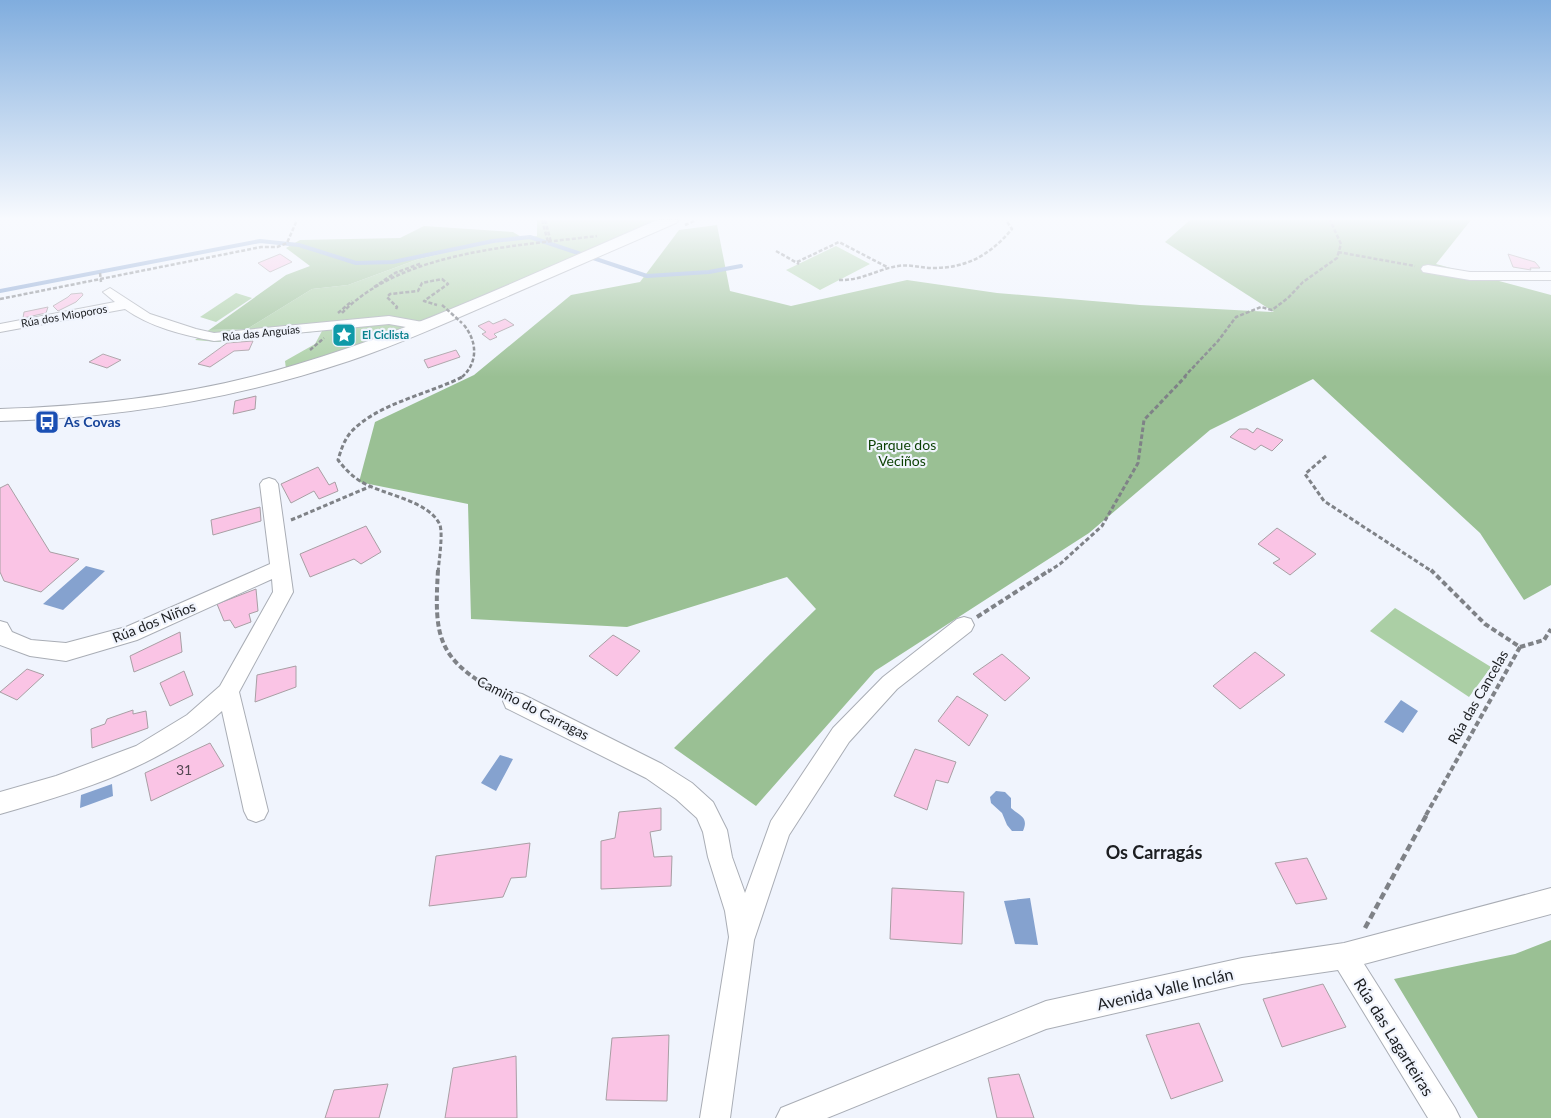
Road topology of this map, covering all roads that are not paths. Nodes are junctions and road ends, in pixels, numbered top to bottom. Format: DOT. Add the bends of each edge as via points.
graph roads {
  1 [pos="549,272"];
  2 [pos="1447,272"];
  3 [pos="1551,276"];
  4 [pos="110,292"];
  5 [pos="128,304"];
  6 [pos="423,326"];
  7 [pos="0,328"];
  8 [pos="0,416"];
  9 [pos="269,484"];
  10 [pos="279,568"];
  11 [pos="964,625"];
  12 [pos="0,629"];
  13 [pos="228,692"];
  14 [pos="514,701"];
  15 [pos="0,803"];
  16 [pos="256,811"];
  17 [pos="1551,901"];
  18 [pos="741,940"];
  19 [pos="1352,953"];
  20 [pos="715,1118"];
  21 [pos="791,1118"];
  22 [pos="1445,1118"];
  1 -- 6 [label="main road"];
  2 -- 3 [label="street" via="1470,276"];
  4 -- 5 [label="street, Rúa das Anguías"];
  5 -- 6 [label="street, Rúa das Anguías" via="145,317 214,338 389,320"];
  5 -- 7 [label="street, Rúa dos Mioporos"];
  6 -- 8 [label="main road" via="342,357 237,387 149,404 54,415"];
  9 -- 10 [label="street"];
  10 -- 12 [label="street, Rúa dos Niños" via="130,634 66,652 30,648 4,638"];
  10 -- 13 [label="street" via="283,592"];
  11 -- 18 [label="street, Camiño do Carragas" via="890,683 841,735 779,829"];
  13 -- 15 [label="street" via="194,722 144,754 56,787"];
  13 -- 16 [label="street"];
  14 -- 18 [label="street, Camiño do Carragas" via="654,771 705,810 715,830 720,857 738,911"];
  17 -- 19 [label="street, Avenida Valle Inclán"];
  18 -- 20 [label="street, Camiño do Carragas"];
  19 -- 21 [label="street, Avenida Valle Inclán" via="1242,971 1046,1015"];
  19 -- 22 [label="street, Rúa das Lagarteiras"];
}
